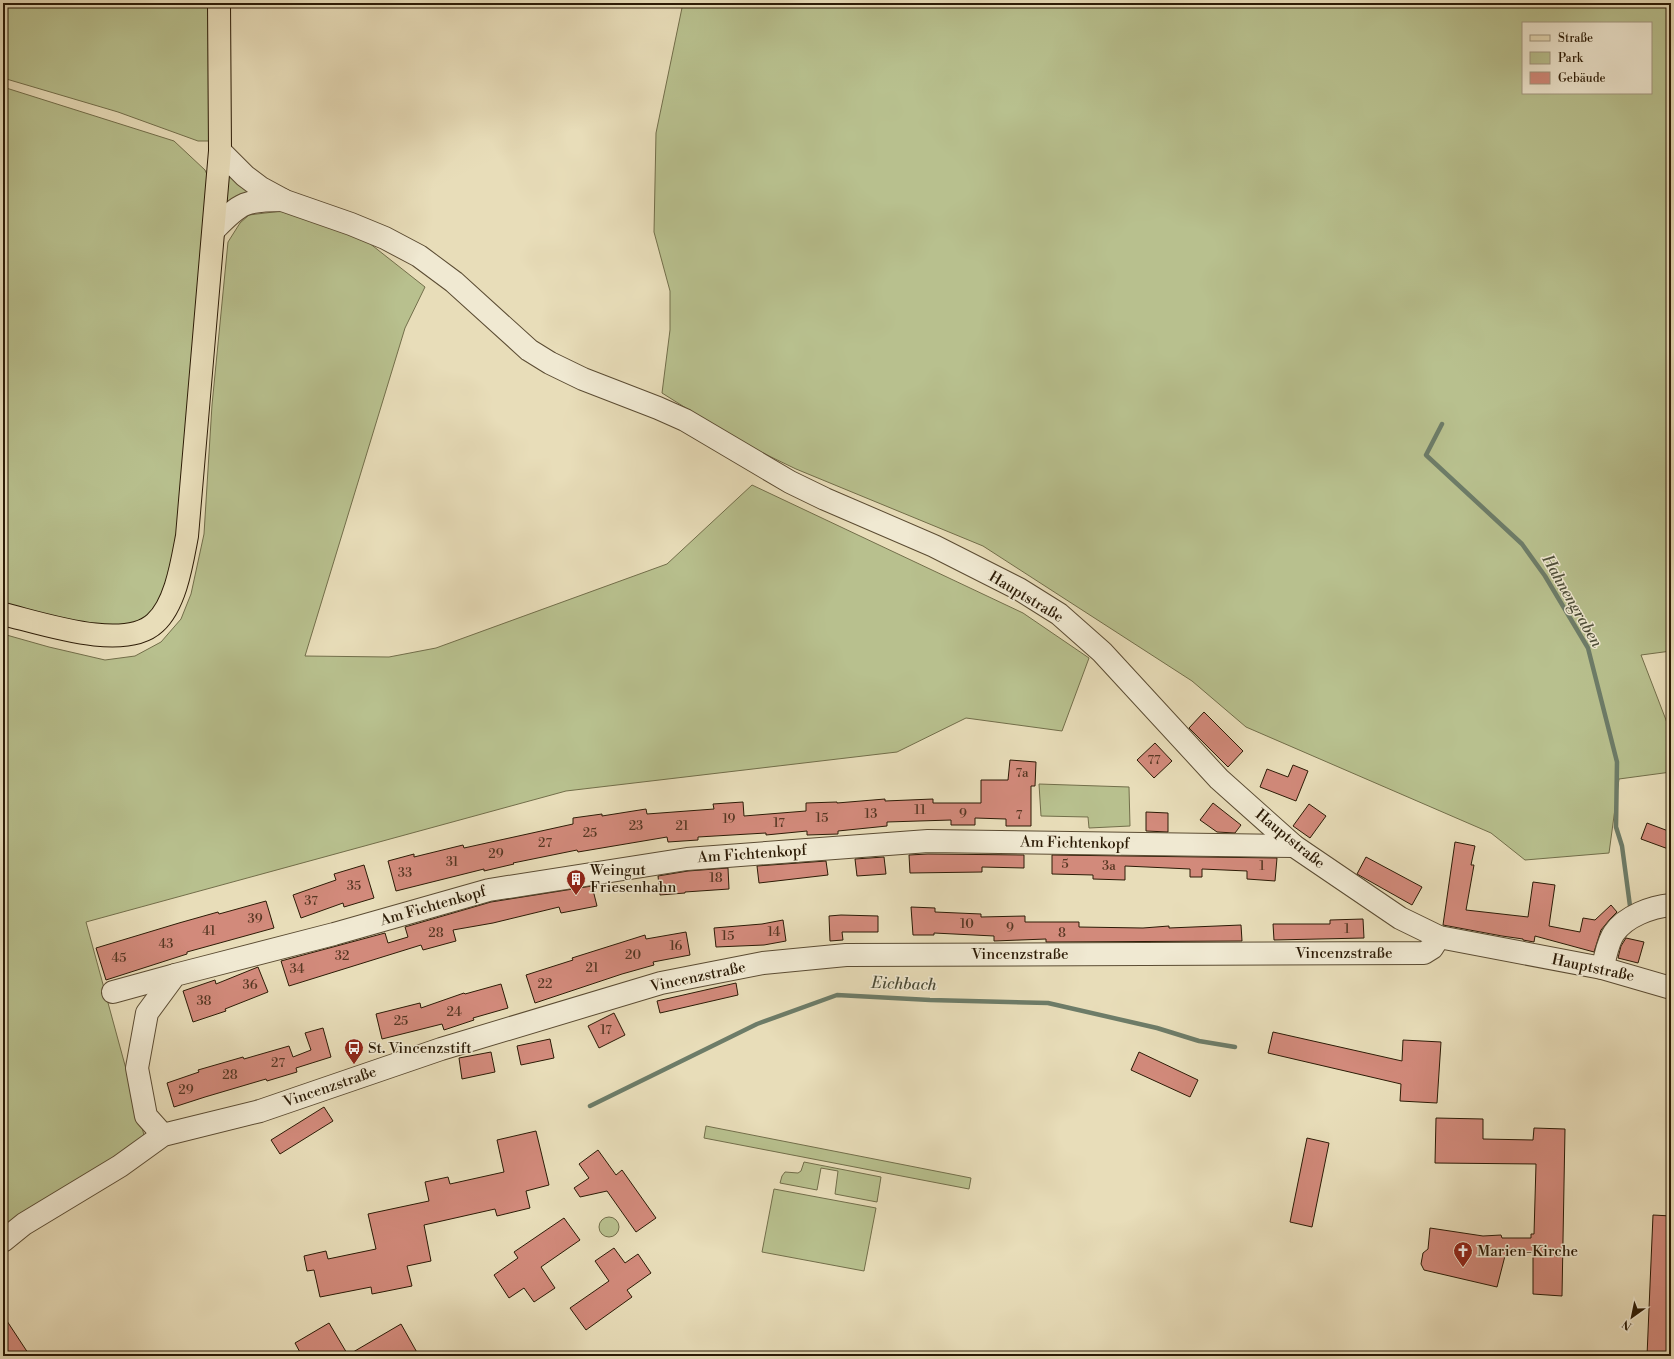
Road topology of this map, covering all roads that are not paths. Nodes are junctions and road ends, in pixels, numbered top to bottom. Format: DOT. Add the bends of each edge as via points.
graph roads {
  1 [pos="219,3"];
  2 [pos="220,150"];
  3 [pos="285,200"];
  4 [pos="215,229"];
  5 [pos="3,614"];
  6 [pos="1294,846"];
  7 [pos="1671,905"];
  8 [pos="1439,937"];
  9 [pos="1602,968"];
  10 [pos="175,975"];
  11 [pos="1671,988"];
  12 [pos="113,992"];
  13 [pos="163,1135"];
  14 [pos="3,1241"];
  1 -- 2 [label="main road"];
  2 -- 3 [label="street" via="245,176"];
  2 -- 4 [label="main road"];
  3 -- 4 [label="street" via="257,200 244,205 235,209"];
  3 -- 6 [label="street, Hauptstraße" via="385,238 420,256 454,282 529,350 550,363 685,420 790,482 934,546 1019,589 1059,614 1102,652 1219,779"];
  4 -- 5 [label="main road" via="187,536 180,572 164,611 156,623 144,631 122,637 94,636"];
  6 -- 8 [label="street, Hauptstraße" via="1400,918"];
  6 -- 10 [label="street, Am Fichtenkopf" via="928,841 687,859 489,890"];
  7 -- 9 [label="street" via="1639,913 1622,925 1614,933"];
  8 -- 9 [label="street, Hauptstraße"];
  8 -- 13 [label="street, Vincenzstraße" via="1432,948 1424,953 846,955 763,963 661,983 441,1049 260,1111"];
  9 -- 11 [label="street, Hauptstraße"];
  10 -- 12 [label="street, Am Fichtenkopf"];
  10 -- 13 [label="street" via="147,1013 137,1068 146,1116"];
  13 -- 14 [label="street, Vincenzstraße" via="120,1166 24,1224"];
}
